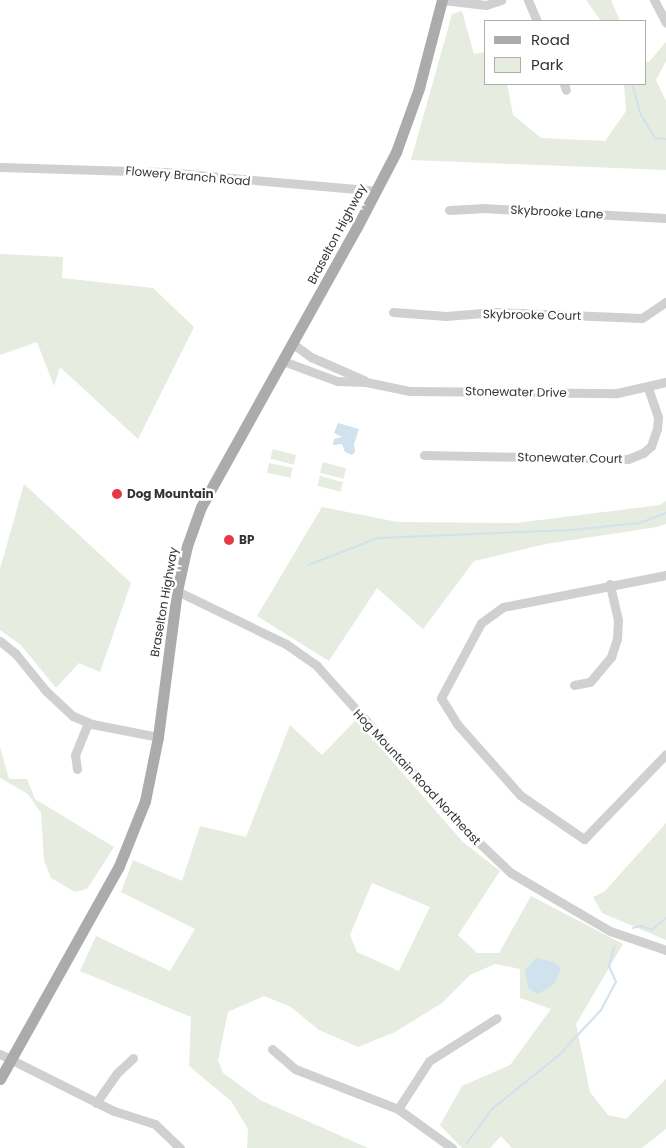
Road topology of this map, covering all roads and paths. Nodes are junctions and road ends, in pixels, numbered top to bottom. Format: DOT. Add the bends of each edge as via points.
graph roads {
  1 [pos="443,0"];
  2 [pos="501,0"];
  3 [pos="528,0"];
  4 [pos="654,0"];
  5 [pos="537,20"];
  6 [pos="666,23"];
  7 [pos="0,167"];
  8 [pos="376,192"];
  9 [pos="449,210"];
  10 [pos="666,218"];
  11 [pos="666,302"];
  12 [pos="393,312"];
  13 [pos="293,344"];
  14 [pos="283,361"];
  15 [pos="366,382"];
  16 [pos="666,382"];
  17 [pos="648,388"];
  18 [pos="424,456"];
  19 [pos="666,575"];
  20 [pos="610,584"];
  21 [pos="178,591"];
  22 [pos="0,641"];
  23 [pos="574,685"];
  24 [pos="88,722"];
  25 [pos="158,737"];
  26 [pos="666,754"];
  27 [pos="77,769"];
  28 [pos="666,950"];
  29 [pos="497,1018"];
  30 [pos="272,1049"];
  31 [pos="5,1057"];
  32 [pos="134,1058"];
  33 [pos="0,1079"];
  34 [pos="96,1103"];
  35 [pos="398,1108"];
  36 [pos="180,1148"];
  37 [pos="452,1148"];
  1 -- 2 [label="street" via="486,5"];
  1 -- 8 [label="main road, Braselton Highway" via="413,109"];
  3 -- 5 [label="street"];
  4 -- 6 [label="street"];
  7 -- 8 [label="street, Flowery Branch Road" via="165,172"];
  8 -- 13 [label="main road, Braselton Highway"];
  9 -- 10 [label="street, Skybrooke Lane" via="482,208"];
  11 -- 12 [label="street, Skybrooke Court" via="642,318 495,312 446,316"];
  13 -- 14 [label="main road, Braselton Highway"];
  13 -- 15 [label="street, Stonewater Drive" via="311,357"];
  14 -- 15 [label="street, Stonewater Drive" via="337,381"];
  14 -- 21 [label="main road, Braselton Highway" via="200,507 187,546"];
  15 -- 17 [label="street, Stonewater Drive" via="410,391 617,392"];
  16 -- 17 [label="street, Stonewater Drive"];
  17 -- 18 [label="street, Stonewater Court" via="658,417 657,429 651,446 628,459"];
  19 -- 20 [label="street"];
  20 -- 23 [label="street" via="618,620 618,639 611,657 590,682"];
  20 -- 26 [label="street" via="521,601 494,613 481,622 441,698 456,724 520,795 584,839"];
  21 -- 25 [label="main road, Braselton Highway"];
  21 -- 28 [label="street, Hog Mountain Road Northeast" via="286,644 317,666 455,820 510,873 610,931"];
  22 -- 24 [label="street" via="15,653 61,706"];
  24 -- 25 [label="street"];
  24 -- 27 [label="street" via="75,755"];
  25 -- 31 [label="main road, Braselton Highway" via="145,801 119,866"];
  29 -- 35 [label="street" via="429,1061"];
  30 -- 35 [label="street" via="295,1069"];
  31 -- 33 [label="main road, Braselton Highway"];
  31 -- 34 [label="street"];
  32 -- 34 [label="street" via="117,1073"];
  34 -- 36 [label="street" via="155,1124"];
  35 -- 37 [label="street"];
}
